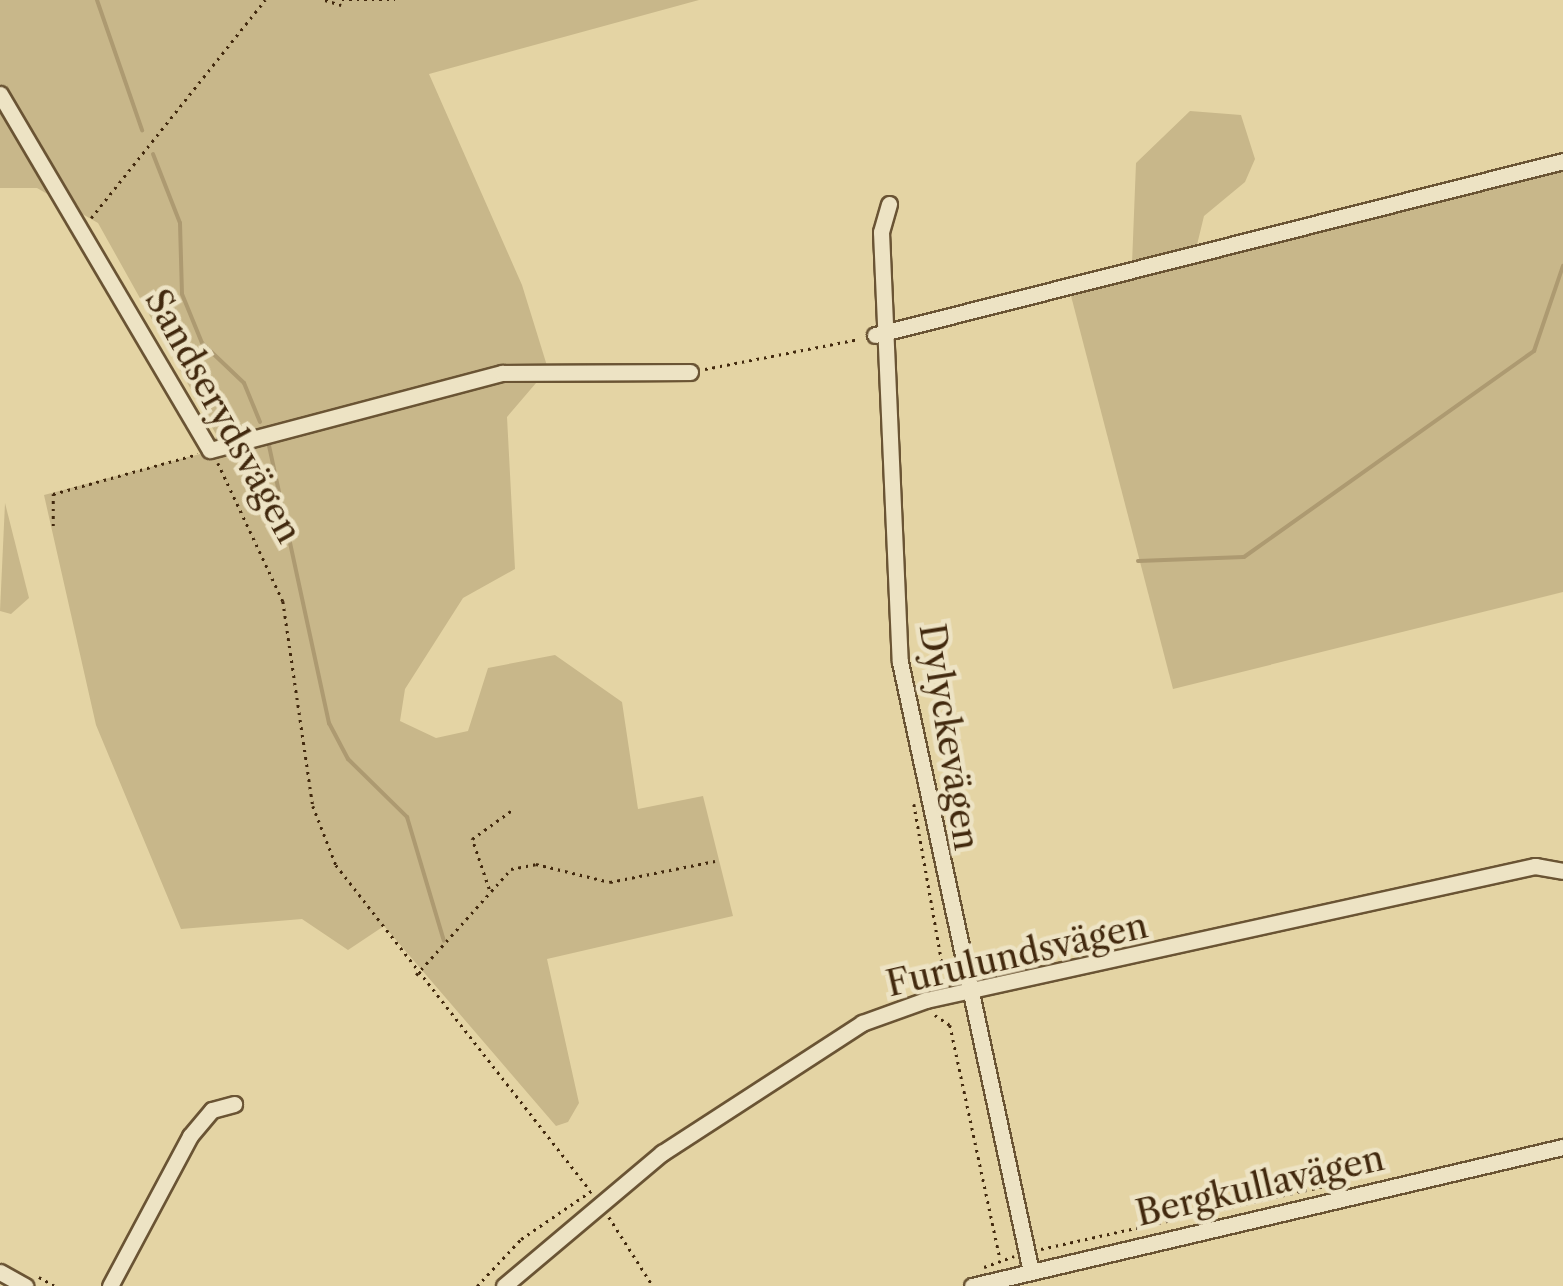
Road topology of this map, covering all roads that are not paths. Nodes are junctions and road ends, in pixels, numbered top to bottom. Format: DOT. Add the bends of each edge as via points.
graph roads {
  1 [pos="0,94"];
  2 [pos="1563,161"];
  3 [pos="889,204"];
  4 [pos="881,334"];
  5 [pos="690,372"];
  6 [pos="1563,871"];
  7 [pos="966,993"];
  8 [pos="234,1104"];
  9 [pos="1563,1147"];
  10 [pos="0,1272"];
  11 [pos="1031,1272"];
  12 [pos="971,1280"];
  13 [pos="25,1286"];
  14 [pos="110,1286"];
  15 [pos="504,1286"];
  1 -- 5 [label="street, Sandserydsvägen" via="210,450 502,373"];
  2 -- 4 [label="street"];
  3 -- 4 [label="street, Dylyckevägen" via="881,232"];
  4 -- 7 [label="street, Dylyckevägen" via="900,662"];
  6 -- 7 [label="street, Furulundsvägen" via="1535,866"];
  7 -- 11 [label="street, Dylyckevägen"];
  7 -- 15 [label="street, Furulundsvägen" via="926,1000 790,1064 595,1196"];
  8 -- 14 [label="street" via="212,1110 190,1136"];
  9 -- 11 [label="street, Bergkullavägen"];
  10 -- 13 [label="street"];
  11 -- 12 [label="street, Bergkullavägen"];
}
